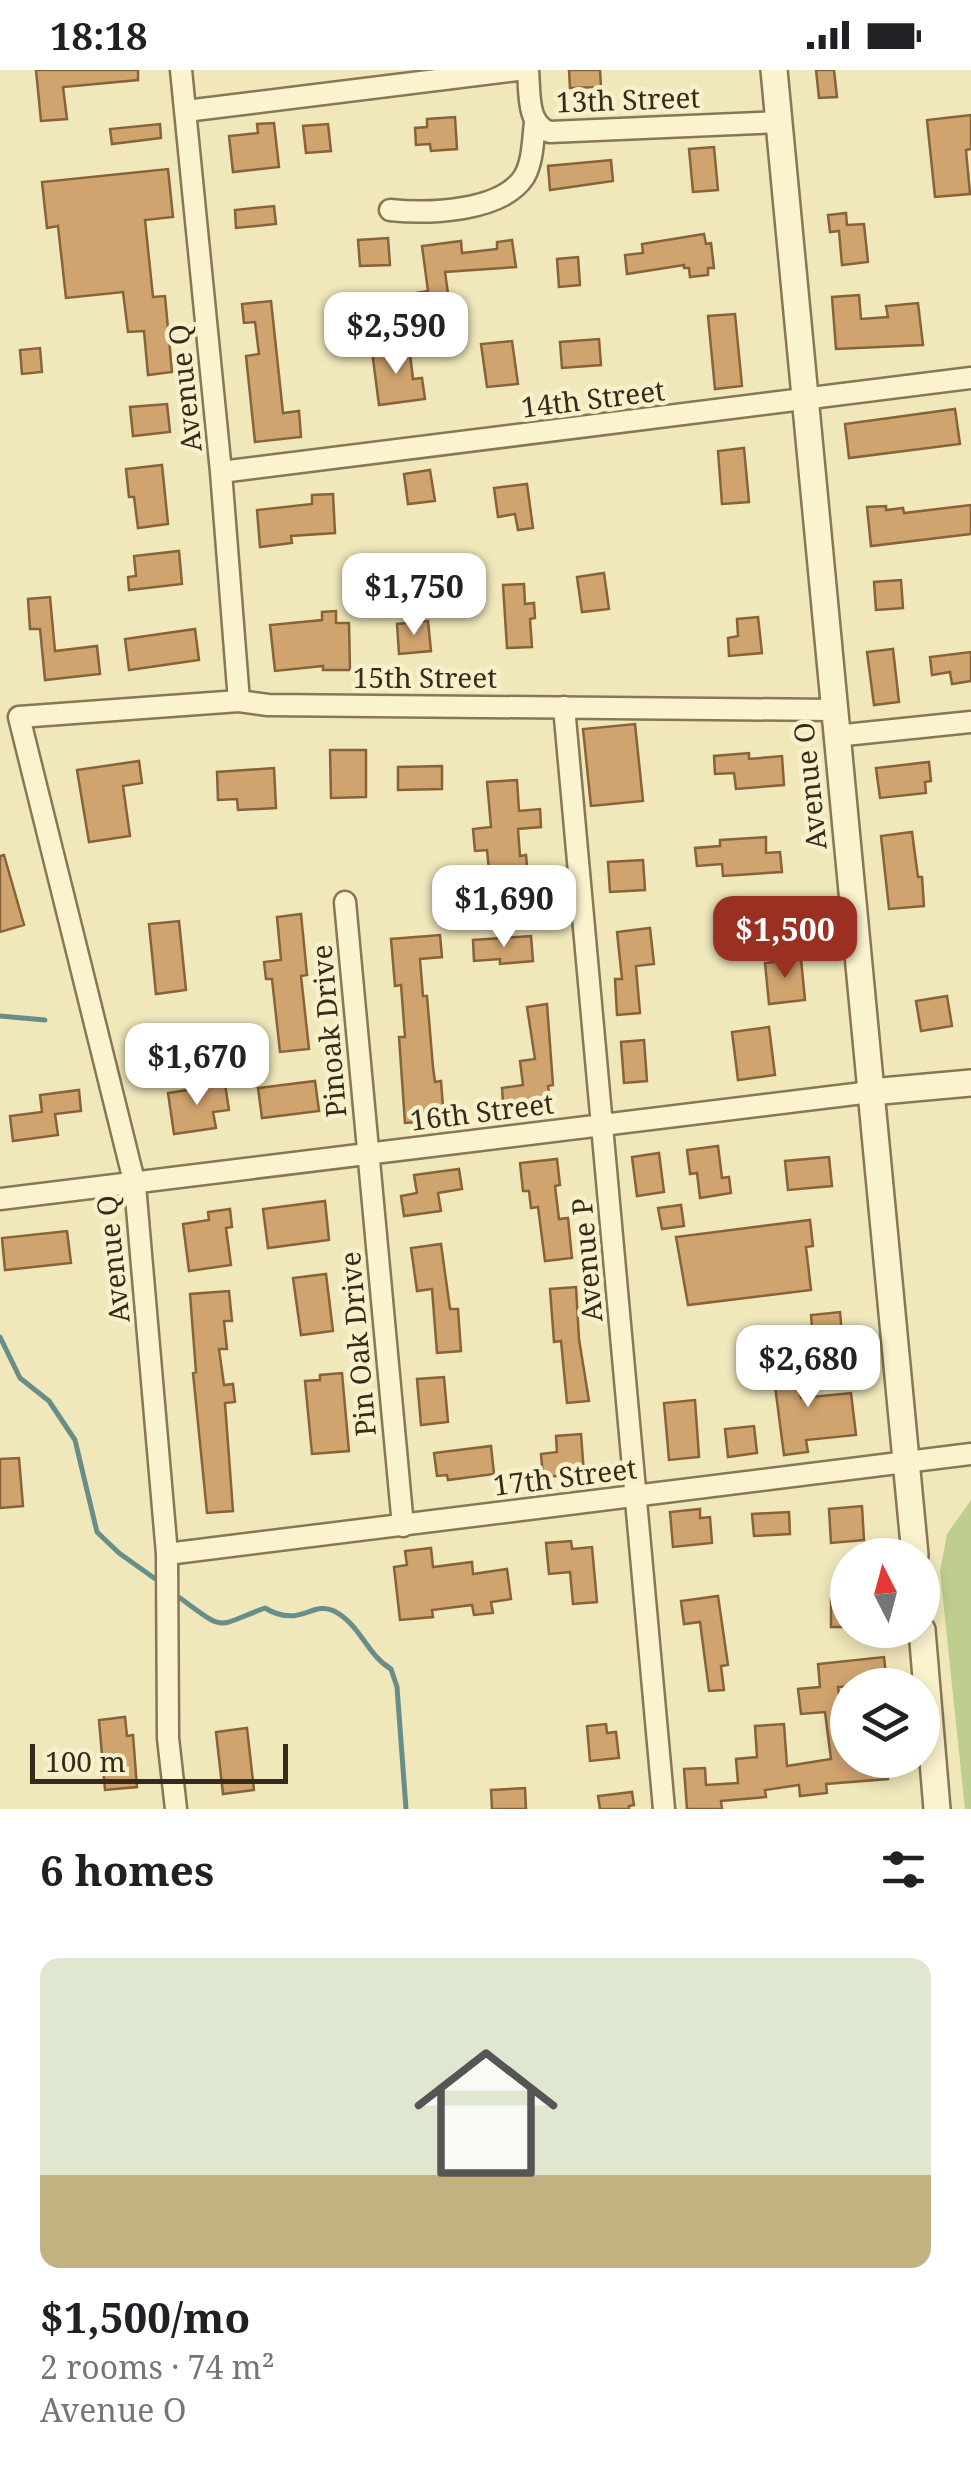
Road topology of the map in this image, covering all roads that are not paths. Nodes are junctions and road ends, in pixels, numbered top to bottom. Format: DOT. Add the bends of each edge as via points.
graph roads {
  1 [pos="182,70"];
  2 [pos="517,70"];
  3 [pos="528,70"];
  4 [pos="774,70"];
  5 [pos="186,112"];
  6 [pos="535,122"];
  7 [pos="780,122"];
  8 [pos="390,210"];
  9 [pos="971,378"];
  10 [pos="806,400"];
  11 [pos="221,472"];
  12 [pos="239,701"];
  13 [pos="564,707"];
  14 [pos="18,717"];
  15 [pos="971,722"];
  16 [pos="834,723"];
  17 [pos="344,902"];
  18 [pos="971,1083"];
  19 [pos="871,1092"];
  20 [pos="602,1128"];
  21 [pos="368,1156"];
  22 [pos="135,1185"];
  23 [pos="0,1200"];
  24 [pos="971,1454"];
  25 [pos="907,1462"];
  26 [pos="636,1496"];
  27 [pos="402,1526"];
  28 [pos="914,1538"];
  29 [pos="166,1554"];
  30 [pos="924,1648"];
  31 [pos="176,1809"];
  32 [pos="664,1809"];
  33 [pos="937,1809"];
  1 -- 5 [label="street, Avenue Q"];
  2 -- 5 [label="street"];
  3 -- 6 [label="street, 13th Street"];
  4 -- 7 [label="street, Avenue O"];
  5 -- 11 [label="street, Avenue Q"];
  6 -- 7 [label="street, 13th Street" via="550,132"];
  6 -- 8 [label="street" via="524,176 488,204"];
  7 -- 10 [label="street, Avenue O"];
  9 -- 10 [label="street, 14th Street"];
  10 -- 11 [label="street, 14th Street"];
  10 -- 16 [label="street, Avenue O"];
  11 -- 12 [label="street, Avenue Q"];
  12 -- 13 [label="street, 15th Street"];
  12 -- 14 [label="street, 15th Street"];
  13 -- 16 [label="street, 15th Street"];
  13 -- 20 [label="street, Avenue P"];
  14 -- 22 [label="street, Avenue Q"];
  15 -- 16 [label="street, 15th Street"];
  16 -- 19 [label="street, Avenue O"];
  17 -- 21 [label="street, Pinoak Drive"];
  18 -- 19 [label="street, 16th Street"];
  19 -- 20 [label="street, 16th Street"];
  19 -- 25 [label="street, Avenue O"];
  20 -- 21 [label="street, 16th Street"];
  20 -- 26 [label="street, Avenue P"];
  21 -- 22 [label="street, 16th Street"];
  21 -- 27 [label="street, Pin Oak Drive"];
  22 -- 23 [label="street, 16th Street"];
  22 -- 29 [label="street, Avenue Q"];
  24 -- 25 [label="street, 17th Street"];
  25 -- 26 [label="street, 17th Street"];
  25 -- 28 [label="street, Avenue O"];
  26 -- 27 [label="street, 17th Street"];
  26 -- 32 [label="street, Avenue P"];
  27 -- 29 [label="street, 17th Street"];
  29 -- 31 [label="street, Avenue Q" via="168,1738"];
  30 -- 33 [label="street"];
}
